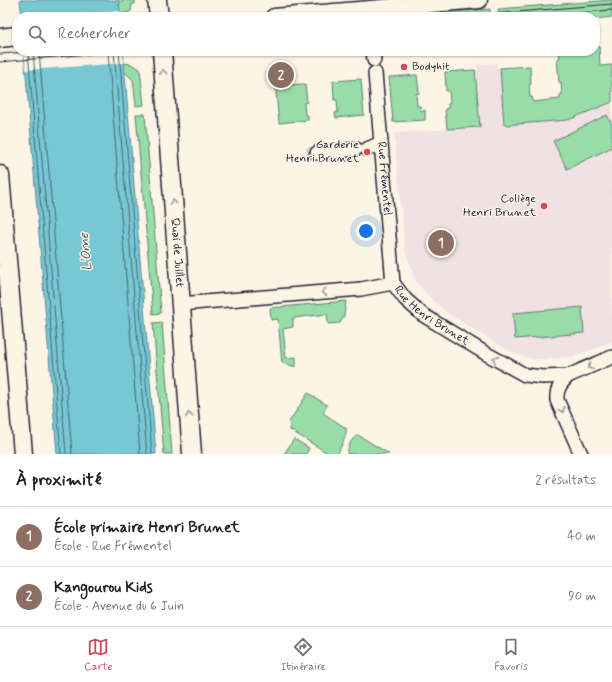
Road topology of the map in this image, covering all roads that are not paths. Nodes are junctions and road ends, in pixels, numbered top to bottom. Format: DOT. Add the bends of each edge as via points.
graph roads {
  1 [pos="157,0"];
  2 [pos="479,0"];
  3 [pos="369,9"];
  4 [pos="158,12"];
  5 [pos="333,12"];
  6 [pos="12,37"];
  7 [pos="0,38"];
  8 [pos="162,56"];
  9 [pos="375,73"];
  10 [pos="381,143"];
  11 [pos="317,153"];
  12 [pos="0,175"];
  13 [pos="393,283"];
  14 [pos="180,304"];
  15 [pos="612,357"];
  16 [pos="568,376"];
  17 [pos="23,454"];
  18 [pos="192,454"];
  19 [pos="581,454"];
  1 -- 4 [label="main road"];
  2 -- 3 [label="street"];
  3 -- 5 [label="street"];
  6 -- 7 [label="main road"];
  14 -- 8 [label="main road, Quai de Juillet, one-way"];
  9 -- 10 [label="street, Rue Frémentel"];
  10 -- 11 [label="street" via="362,149"];
  10 -- 13 [label="street, Rue Frémentel"];
  12 -- 17 [label="main road"];
  13 -- 14 [label="street, Rue Henri Brunet, one-way" via="363,289"];
  16 -- 13 [label="street, Rue Henri Brunet, one-way" via="530,376 513,369 424,315 405,299"];
  18 -- 14 [label="main road, Quai de Juillet, one-way"];
  15 -- 16 [label="street, one-way"];
  16 -- 19 [label="street, one-way" via="558,388 557,400"];
}
